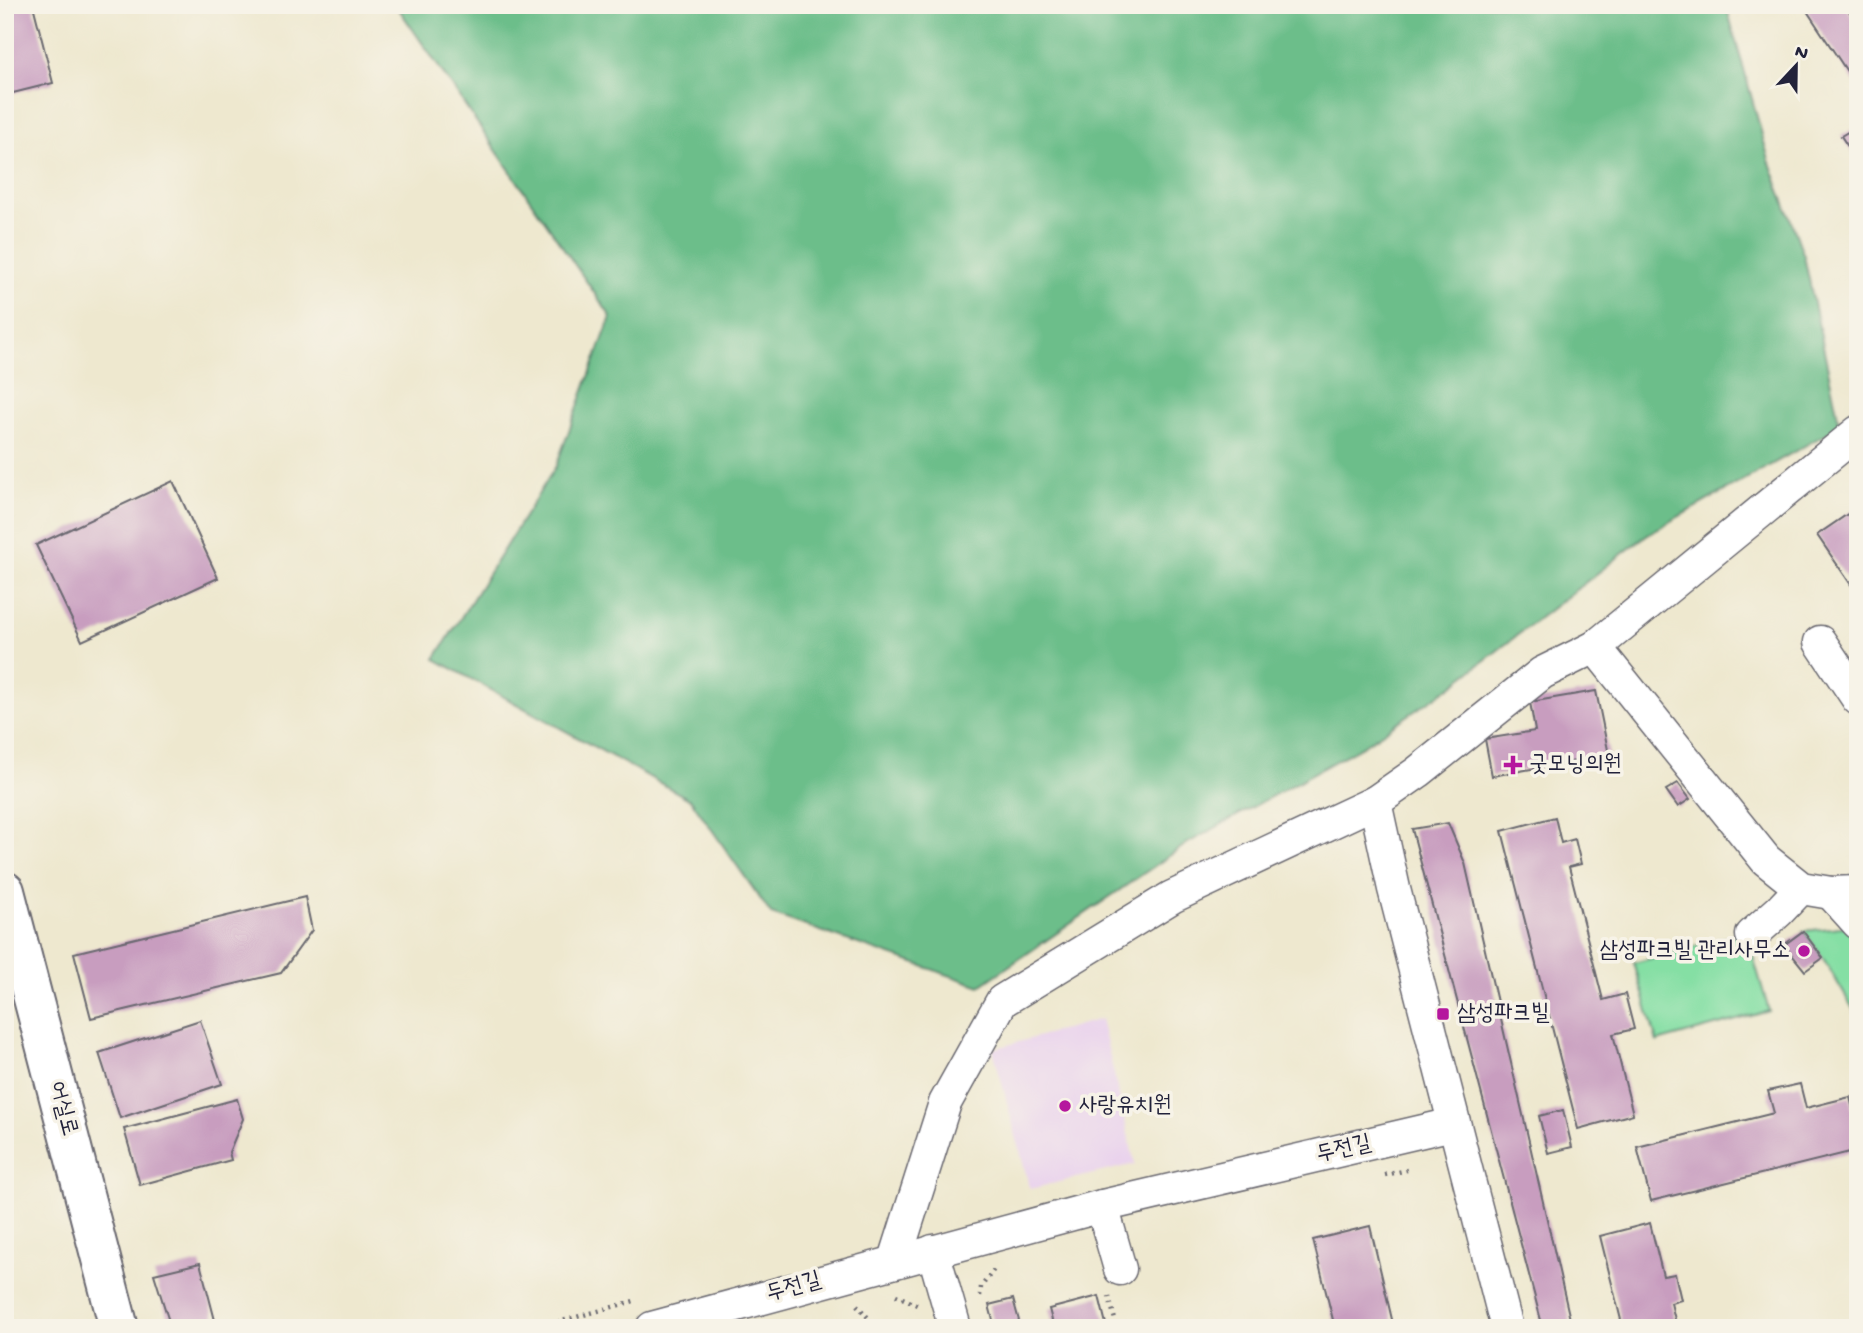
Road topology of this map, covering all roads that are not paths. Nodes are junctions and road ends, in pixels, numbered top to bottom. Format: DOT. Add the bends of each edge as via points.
graph roads {
  1 [pos="1858,432"];
  2 [pos="1821,642"];
  3 [pos="1595,647"];
  4 [pos="1858,699"];
  5 [pos="1375,802"];
  6 [pos="5,891"];
  7 [pos="1830,891"];
  8 [pos="1858,923"];
  9 [pos="1752,934"];
  10 [pos="1453,1124"];
  11 [pos="1102,1206"];
  12 [pos="933,1251"];
  13 [pos="895,1260"];
  14 [pos="1115,1282"];
  15 [pos="119,1328"];
  16 [pos="652,1328"];
  17 [pos="955,1328"];
  18 [pos="1507,1328"];
  1 -- 3 [label="street"];
  2 -- 4 [label="street"];
  3 -- 5 [label="street" via="1542,673"];
  3 -- 7 [label="street" via="1766,860"];
  5 -- 10 [label="street"];
  5 -- 13 [label="street" via="1172,897 1002,1001 945,1102"];
  6 -- 15 [label="main road, 어실로"];
  7 -- 8 [label="street"];
  7 -- 9 [label="street" via="1779,911"];
  10 -- 11 [label="street, 두전길"];
  10 -- 18 [label="street"];
  11 -- 12 [label="street, 두전길"];
  11 -- 14 [label="street"];
  12 -- 13 [label="street, 두전길"];
  12 -- 17 [label="street"];
  13 -- 16 [label="street, 두전길"];
}
